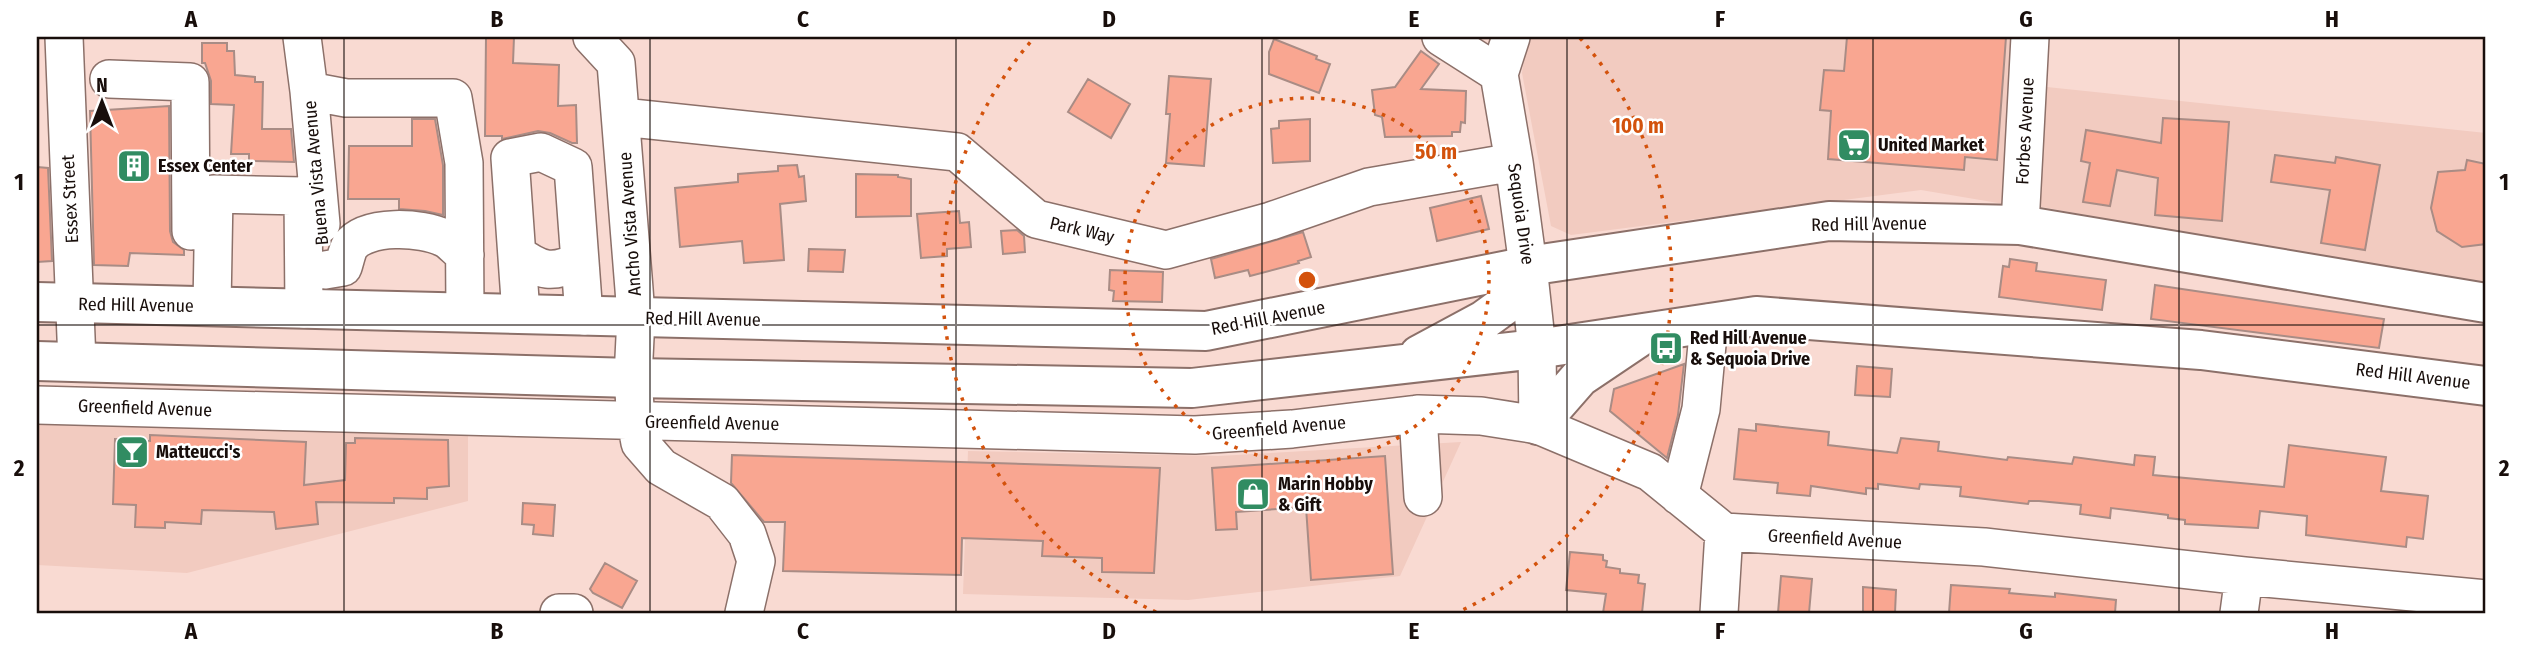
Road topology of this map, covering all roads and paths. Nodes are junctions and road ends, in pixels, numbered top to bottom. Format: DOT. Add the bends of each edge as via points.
graph roads {
  1 [pos="64,37"];
  2 [pos="302,37"];
  3 [pos="592,37"];
  4 [pos="1441,37"];
  5 [pos="1511,37"];
  6 [pos="2030,37"];
  7 [pos="1499,74"];
  8 [pos="109,79"];
  9 [pos="309,91"];
  10 [pos="622,117"];
  11 [pos="1514,162"];
  12 [pos="573,167"];
  13 [pos="626,170"];
  14 [pos="2020,225"];
  15 [pos="517,254"];
  16 [pos="465,255"];
  17 [pos="580,261"];
  18 [pos="1528,266"];
  19 [pos="325,270"];
  20 [pos="37,302"];
  21 [pos="75,303"];
  22 [pos="2486,303"];
  23 [pos="202,306"];
  24 [pos="315,309"];
  25 [pos="465,312"];
  26 [pos="521,314"];
  27 [pos="583,316"];
  28 [pos="636,317"];
  29 [pos="1709,323"];
  30 [pos="1646,332"];
  31 [pos="1537,349"];
  32 [pos="37,361"];
  33 [pos="77,362"];
  34 [pos="1402,365"];
  35 [pos="634,377"];
  36 [pos="2486,386"];
  37 [pos="37,405"];
  38 [pos="1418,414"];
  39 [pos="636,421"];
  40 [pos="1538,425"];
  41 [pos="1679,496"];
  42 [pos="1423,497"];
  43 [pos="1724,532"];
  44 [pos="2244,576"];
  45 [pos="2486,599"];
  46 [pos="559,613"];
  47 [pos="574,613"];
  48 [pos="744,613"];
  49 [pos="1719,613"];
  50 [pos="2239,613"];
  1 -- 21 [label="street, Essex Street"];
  2 -- 9 [label="street, Buena Vista Avenue"];
  3 -- 10 [label="street, Ancho Vista Avenue" via="617,63"];
  4 -- 7 [label="street"];
  5 -- 7 [label="street"];
  6 -- 14 [label="street, Forbes Avenue"];
  7 -- 11 [label="street, Sequoia Drive"];
  8 -- 23 [label="street" via="190,82"];
  9 -- 16 [label="street" via="346,98 453,97 464,163"];
  9 -- 19 [label="street, Buena Vista Avenue"];
  10 -- 11 [label="street, Park Way" via="957,152 1036,219 1166,250 1369,187"];
  10 -- 13 [label="street, Ancho Vista Avenue"];
  11 -- 18 [label="street, Sequoia Drive"];
  12 -- 13 [label="street"];
  12 -- 15 [label="street" via="541,152 510,158"];
  12 -- 17 [label="street"];
  13 -- 28 [label="street, Ancho Vista Avenue"];
  14 -- 18 [label="main road, Red Hill Avenue" via="1829,221"];
  14 -- 22 [label="main road, Red Hill Avenue"];
  15 -- 17 [label="street" via="546,270 561,270"];
  15 -- 26 [label="street"];
  16 -- 19 [label="street" via="445,238 395,229 365,234 350,246 343,267"];
  16 -- 25 [label="street"];
  17 -- 27 [label="street"];
  18 -- 28 [label="main road, Red Hill Avenue" via="1206,331"];
  18 -- 31 [label="street, Sequoia Drive"];
  18 -- 34 [label="main road" via="1513,299"];
  19 -- 24 [label="street, Buena Vista Avenue"];
  20 -- 21 [label="main road, Red Hill Avenue"];
  21 -- 23 [label="main road, Red Hill Avenue"];
  21 -- 33 [label="street, Essex Street"];
  23 -- 24 [label="main road, Red Hill Avenue"];
  23 -- 24 [label="street" via="214,194 303,196"];
  24 -- 25 [label="main road, Red Hill Avenue"];
  25 -- 26 [label="main road, Red Hill Avenue"];
  26 -- 27 [label="main road, Red Hill Avenue"];
  27 -- 28 [label="main road, Red Hill Avenue"];
  28 -- 35 [label="street, Ancho Vista Avenue"];
  29 -- 30 [label="main road, Red Hill Avenue"];
  29 -- 36 [label="main road, Red Hill Avenue" via="1756,316 2202,350"];
  29 -- 41 [label="street" via="1701,409"];
  30 -- 31 [label="main road, Red Hill Avenue"];
  30 -- 40 [label="main road" via="1580,377"];
  31 -- 34 [label="main road, Red Hill Avenue"];
  31 -- 40 [label="street, Sequoia Drive"];
  32 -- 33 [label="main road, Red Hill Avenue"];
  33 -- 35 [label="main road, Red Hill Avenue"];
  34 -- 35 [label="main road, Red Hill Avenue" via="1192,388"];
  35 -- 39 [label="street, Ancho Vista Avenue"];
  37 -- 39 [label="street, Greenfield Avenue"];
  38 -- 39 [label="street, Greenfield Avenue" via="1195,435"];
  38 -- 40 [label="street, Greenfield Avenue" via="1481,416"];
  38 -- 42 [label="street"];
  39 -- 48 [label="street, Ancho Vista Avenue" via="640,443 661,467 722,502 747,534 756,561"];
  40 -- 41 [label="street, Greenfield Avenue" via="1650,472"];
  41 -- 43 [label="street, Greenfield Avenue"];
  43 -- 44 [label="street, Greenfield Avenue" via="1984,547"];
  43 -- 49 [label="street"];
  44 -- 45 [label="street, Greenfield Avenue"];
  44 -- 50 [label="street"];
  46 -- 47 [label="street"];
}
